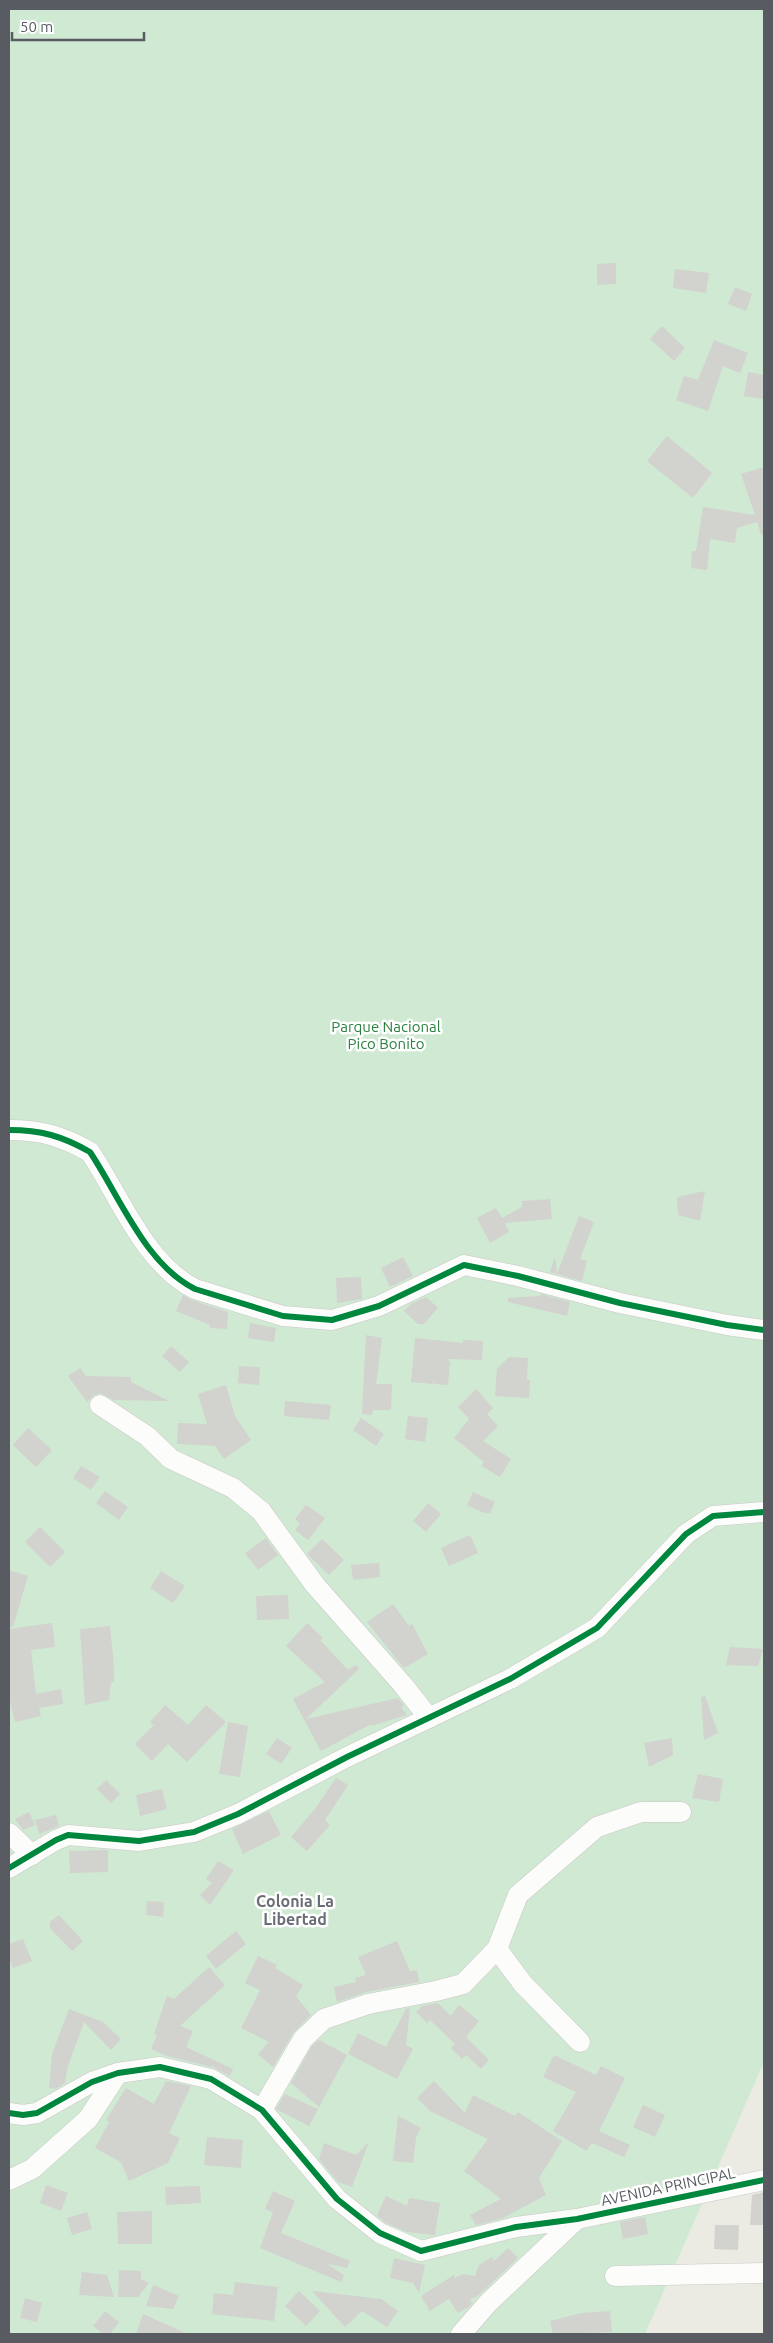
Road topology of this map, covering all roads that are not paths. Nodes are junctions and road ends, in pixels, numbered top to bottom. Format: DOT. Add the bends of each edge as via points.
graph roads {
  1 [pos="9,1130"];
  2 [pos="764,1330"];
  3 [pos="100,1405"];
  4 [pos="764,1512"];
  5 [pos="429,1718"];
  6 [pos="681,1812"];
  7 [pos="9,1832"];
  8 [pos="32,1855"];
  9 [pos="9,1868"];
  10 [pos="497,1949"];
  11 [pos="580,2042"];
  12 [pos="118,2072"];
  13 [pos="262,2110"];
  14 [pos="9,2113"];
  15 [pos="9,2180"];
  16 [pos="764,2180"];
  17 [pos="577,2219"];
  18 [pos="764,2273"];
  19 [pos="615,2276"];
  20 [pos="461,2334"];
  1 -- 2 [label="street" via="36,1130 75,1143 90,1152 150,1250 183,1283 283,1316 332,1320 379,1306 464,1266 518,1276 620,1303"];
  3 -- 5 [label="street" via="147,1436 172,1459 233,1488 261,1511 315,1584"];
  4 -- 5 [label="street" via="713,1516 686,1534 597,1628 510,1679"];
  5 -- 8 [label="street" via="347,1756 238,1814 194,1832 139,1841 68,1835"];
  6 -- 10 [label="street" via="641,1812 597,1826 518,1895"];
  7 -- 8 [label="street"];
  8 -- 9 [label="street"];
  10 -- 11 [label="street" via="523,1984"];
  10 -- 13 [label="street" via="463,1984 368,2004 324,2019 302,2039"];
  12 -- 13 [label="street, AVENIDA PRINCIPAL" via="160,2067 211,2079"];
  12 -- 14 [label="street, AVENIDA PRINCIPAL" via="92,2082 37,2112 24,2115"];
  12 -- 15 [label="street" via="88,2119 32,2169"];
  13 -- 17 [label="street, AVENIDA PRINCIPAL" via="337,2199 380,2232 421,2251 516,2227"];
  16 -- 17 [label="street, AVENIDA PRINCIPAL"];
  17 -- 20 [label="street" via="488,2303"];
  18 -- 19 [label="street"];
}
